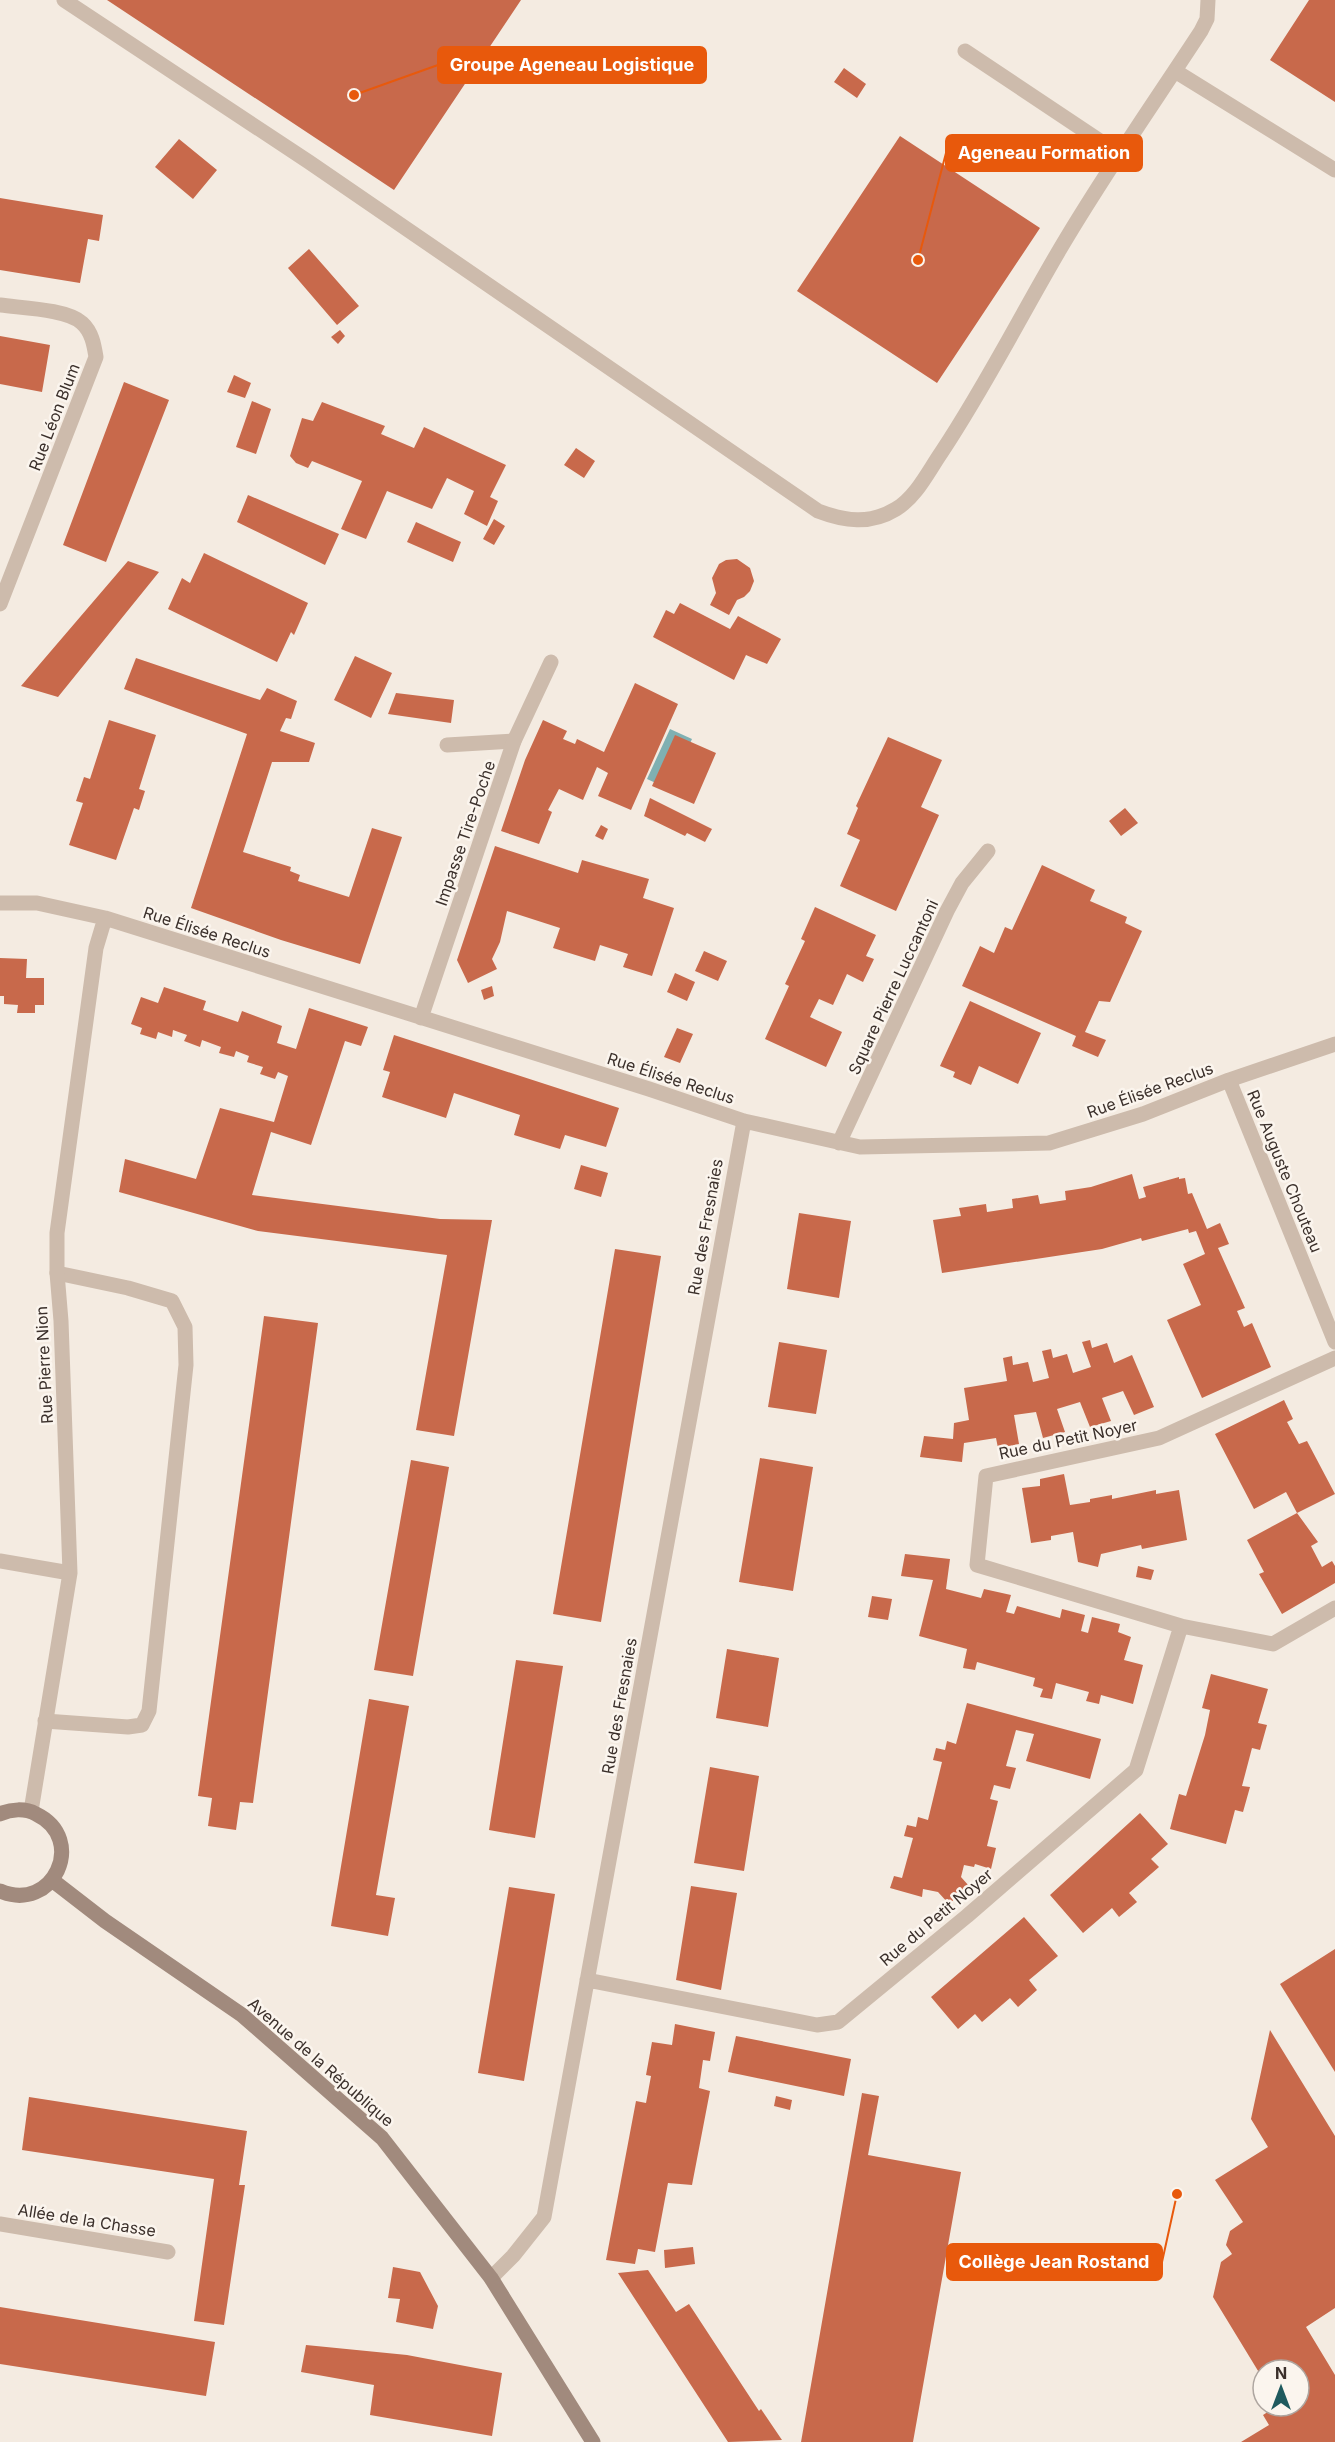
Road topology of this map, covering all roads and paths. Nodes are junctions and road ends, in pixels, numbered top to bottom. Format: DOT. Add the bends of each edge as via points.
graph roads {
  1 [pos="64,0"];
  2 [pos="1208,0"];
  3 [pos="965,51"];
  4 [pos="1175,71"];
  5 [pos="1121,155"];
  6 [pos="1335,170"];
  7 [pos="0,305"];
  8 [pos="0,604"];
  9 [pos="551,662"];
  10 [pos="514,741"];
  11 [pos="447,746"];
  12 [pos="988,851"];
  13 [pos="0,903"];
  14 [pos="105,918"];
  15 [pos="421,1018"];
  16 [pos="1335,1044"];
  17 [pos="1229,1080"];
  18 [pos="744,1121"];
  19 [pos="839,1143"];
  20 [pos="57,1273"];
  21 [pos="1335,1342"];
  22 [pos="1335,1358"];
  23 [pos="0,1561"];
  24 [pos="70,1573"];
  25 [pos="1335,1608"];
  26 [pos="1181,1626"];
  27 [pos="45,1721"];
  28 [pos="31,1811"];
  29 [pos="0,1814"];
  30 [pos="52,1880"];
  31 [pos="1,1894"];
  32 [pos="587,1980"];
  33 [pos="0,2224"];
  34 [pos="168,2252"];
  35 [pos="491,2278"];
  36 [pos="593,2442"];
  1 -- 5 [label="street" via="309,162 818,511 857,521 878,518 913,495 974,404 1061,248"];
  2 -- 4 [label="street" via="1207,20"];
  3 -- 5 [label="street"];
  4 -- 5 [label="street"];
  4 -- 6 [label="street"];
  7 -- 8 [label="street, Rue Léon Blum" via="61,314 81,322 92,337 96,357"];
  9 -- 10 [label="street, Impasse Tire-Poche"];
  10 -- 11 [label="street"];
  10 -- 15 [label="street, Impasse Tire-Poche"];
  12 -- 19 [label="street, Square Pierre Luccantoni" via="962,883 947,910"];
  13 -- 14 [label="street, Rue Élisée Reclus" via="37,903"];
  14 -- 15 [label="street, Rue Élisée Reclus"];
  14 -- 20 [label="street, Rue Pierre Nion" via="96,948 57,1233"];
  15 -- 18 [label="street, Rue Élisée Reclus"];
  16 -- 17 [label="street, Rue Élisée Reclus"];
  17 -- 19 [label="street, Rue Élisée Reclus" via="1143,1114 1049,1143 860,1147"];
  17 -- 21 [label="street, Rue Auguste Chouteau"];
  18 -- 19 [label="street, Rue Élisée Reclus"];
  18 -- 32 [label="street, Rue des Fresnaies"];
  20 -- 24 [label="street, Rue Pierre Nion"];
  20 -- 27 [label="street" via="172,1301 185,1327 186,1365 149,1711 142,1725"];
  22 -- 26 [label="street, Rue du Petit Noyer" via="1159,1438 986,1476 977,1565"];
  23 -- 24 [label="street"];
  24 -- 27 [label="street, Rue Pierre Nion"];
  25 -- 26 [label="street, Rue du Petit Noyer" via="1273,1644"];
  26 -- 32 [label="street, Rue du Petit Noyer" via="1136,1770 838,2022 817,2025"];
  27 -- 28 [label="street, Rue Pierre Nion"];
  28 -- 29 [label="street"];
  28 -- 30 [label="street" via="54,1827 60,1840 62,1854"];
  30 -- 31 [label="street" via="29,1894"];
  30 -- 35 [label="street, Avenue de la République" via="242,2015 382,2138"];
  32 -- 35 [label="street, Rue des Fresnaies" via="544,2217"];
  33 -- 34 [label="street, Allée de la Chasse"];
  35 -- 36 [label="street, Avenue de la République"];
}
